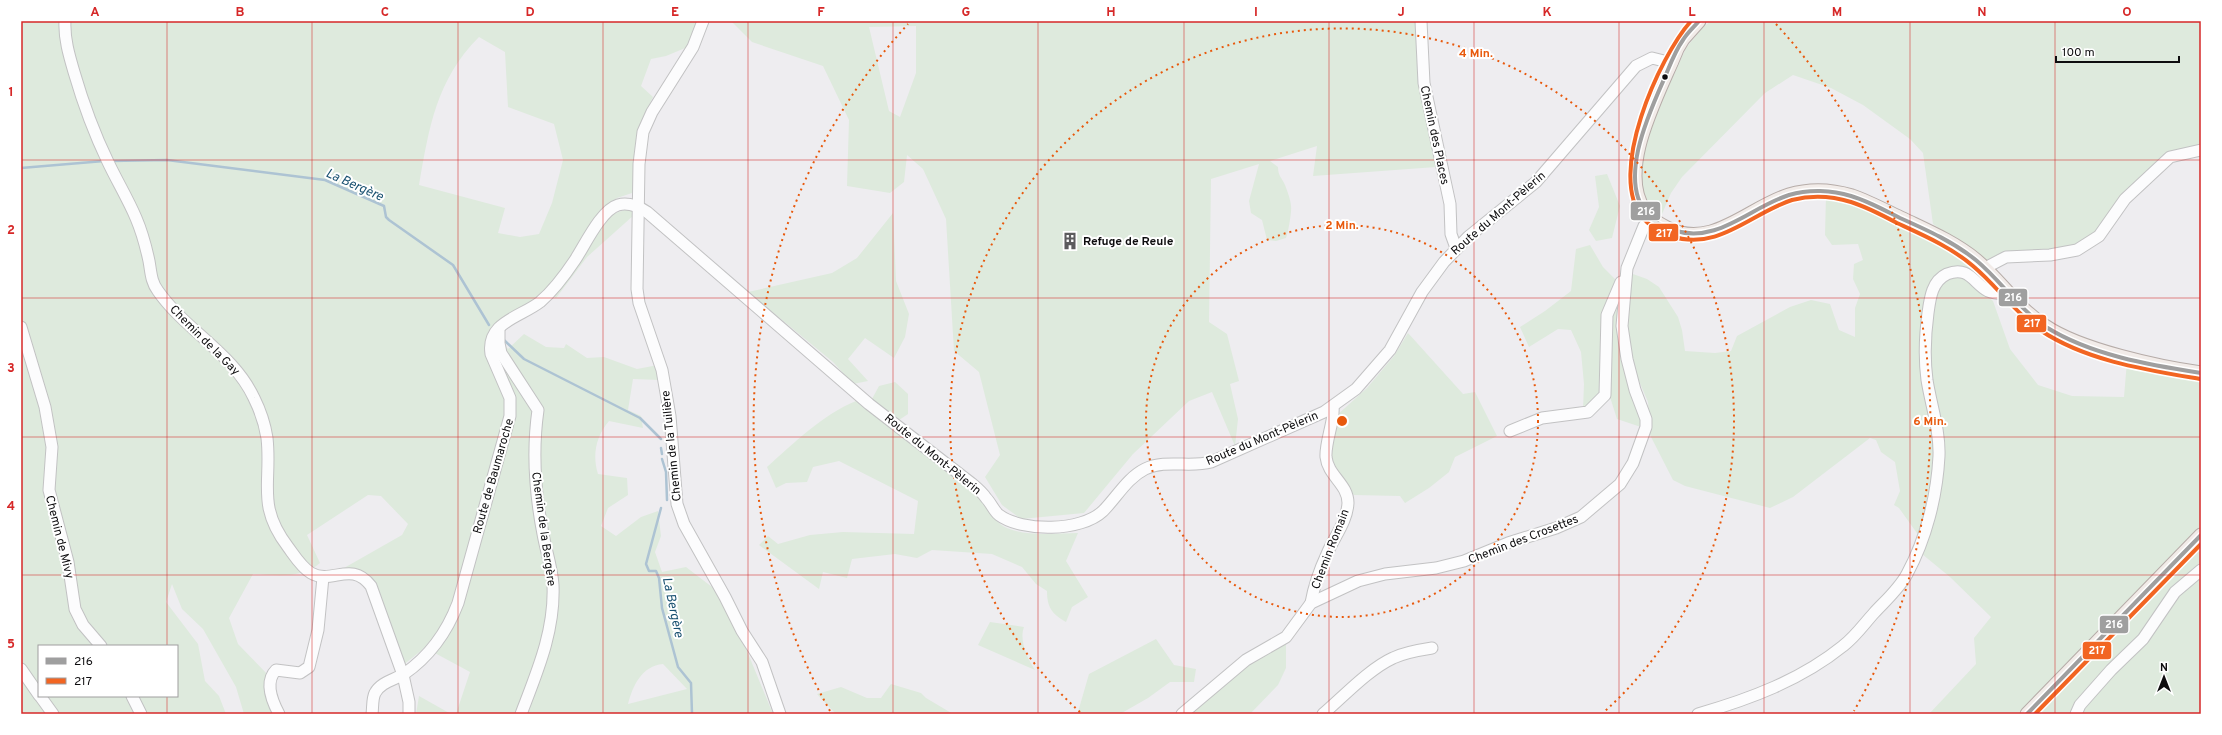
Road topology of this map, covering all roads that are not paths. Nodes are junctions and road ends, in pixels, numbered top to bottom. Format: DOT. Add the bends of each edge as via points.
graph roads {
  1 [pos="65,21"];
  2 [pos="703,21"];
  3 [pos="1421,21"];
  4 [pos="1700,21"];
  5 [pos="1672,63"];
  6 [pos="2201,150"];
  7 [pos="638,206"];
  8 [pos="1651,218"];
  9 [pos="1456,248"];
  10 [pos="1627,268"];
  11 [pos="1984,268"];
  12 [pos="2010,295"];
  13 [pos="21,327"];
  14 [pos="500,327"];
  15 [pos="2201,373"];
  16 [pos="1333,406"];
  17 [pos="1510,431"];
  18 [pos="2201,535"];
  19 [pos="2201,570"];
  20 [pos="323,577"];
  21 [pos="1311,603"];
  22 [pos="100,645"];
  23 [pos="1432,648"];
  24 [pos="21,669"];
  25 [pos="403,675"];
  26 [pos="38,694"];
  27 [pos="40,697"];
  28 [pos="132,697"];
  29 [pos="53,714"];
  30 [pos="141,714"];
  31 [pos="279,714"];
  32 [pos="372,714"];
  33 [pos="409,714"];
  34 [pos="521,714"];
  35 [pos="780,714"];
  36 [pos="1182,714"];
  37 [pos="1323,714"];
  38 [pos="1698,714"];
  39 [pos="2027,714"];
  40 [pos="2076,714"];
  1 -- 20 [label="street, Chemin de la Gay" via="68,49 84,102 100,144 136,217 154,285 184,321 229,362 251,391 267,437 266,492 270,518 279,536 306,569"];
  2 -- 7 [label="street, Chemin de la Tuilière" via="690,53 645,124 640,150"];
  3 -- 9 [label="street, Chemin des Places" via="1424,83 1450,204 1451,234"];
  4 -- 5 [label="main road" via="1683,39"];
  5 -- 8 [label="main road" via="1642,138 1634,168 1637,196"];
  5 -- 9 [label="street, Route du Mont-Pèlerin" via="1652,58 1636,66 1536,182"];
  6 -- 11 [label="street" via="2170,157 2125,199 2099,236 2077,250 2050,255 2006,257"];
  7 -- 14 [label="street" via="618,205 606,213 555,287 538,303"];
  7 -- 16 [label="street, Route du Mont-Pèlerin" via="869,404 972,483 998,514 1014,524 1040,527 1073,525 1091,520 1133,477 1147,468 1164,464 1196,465 1212,462"];
  7 -- 35 [label="street, Chemin de la Tuilière" via="637,289 639,303 662,370 670,416 677,504 684,524 742,631 762,662"];
  8 -- 10 [label="street, Chemin des Crosettes" via="1644,226"];
  8 -- 11 [label="main road" via="1674,231 1701,234 1728,226 1789,195 1804,192 1840,193 1860,199 1946,240 1962,249"];
  9 -- 16 [label="street, Route du Mont-Pèlerin" via="1424,288 1387,354 1356,388"];
  10 -- 17 [label="street" via="1608,316 1605,395 1588,412 1542,418"];
  10 -- 21 [label="street, Chemin des Crosettes" via="1622,326 1627,359 1646,419 1646,427 1633,463 1620,484 1581,517 1556,528 1508,543 1464,561 1436,568 1385,574 1358,582"];
  11 -- 12 [label="main road"];
  12 -- 15 [label="main road" via="2044,326 2061,335 2119,355"];
  12 -- 38 [label="street" via="1988,291 1976,279 1956,272 1938,280 1932,291 1925,354 1937,432 1938,469 1930,513 1906,576 1845,645 1824,660 1768,691"];
  13 -- 22 [label="street, Chemin de Mivy" via="45,406 52,447 49,490 68,562 75,609 83,625"];
  14 -- 25 [label="street, Route de Baumaroche" via="490,348 510,398 510,416 453,616 429,652"];
  14 -- 34 [label="street, Chemin de la Bergère" via="501,353 538,410 535,428 535,480 552,584 552,606 545,651"];
  16 -- 21 [label="street, Chemin Romain" via="1326,459 1328,467 1346,491 1348,503 1345,516 1327,553"];
  18 -- 39 [label="main road"];
  19 -- 40 [label="street" via="2175,592 2143,639 2080,705"];
  20 -- 25 [label="street" via="353,573 366,579 376,596"];
  20 -- 31 [label="street" via="318,630 309,666 300,673 276,670 270,677 271,693"];
  21 -- 36 [label="street, Chemin des Crosettes" via="1286,637 1246,660"];
  23 -- 37 [label="street" via="1400,655 1380,665"];
  24 -- 26 [label="street"];
  25 -- 32 [label="street, Route de Baumaroche" via="385,683 376,691"];
  25 -- 33 [label="street"];
  27 -- 29 [label="street"];
  28 -- 30 [label="street"];
}
